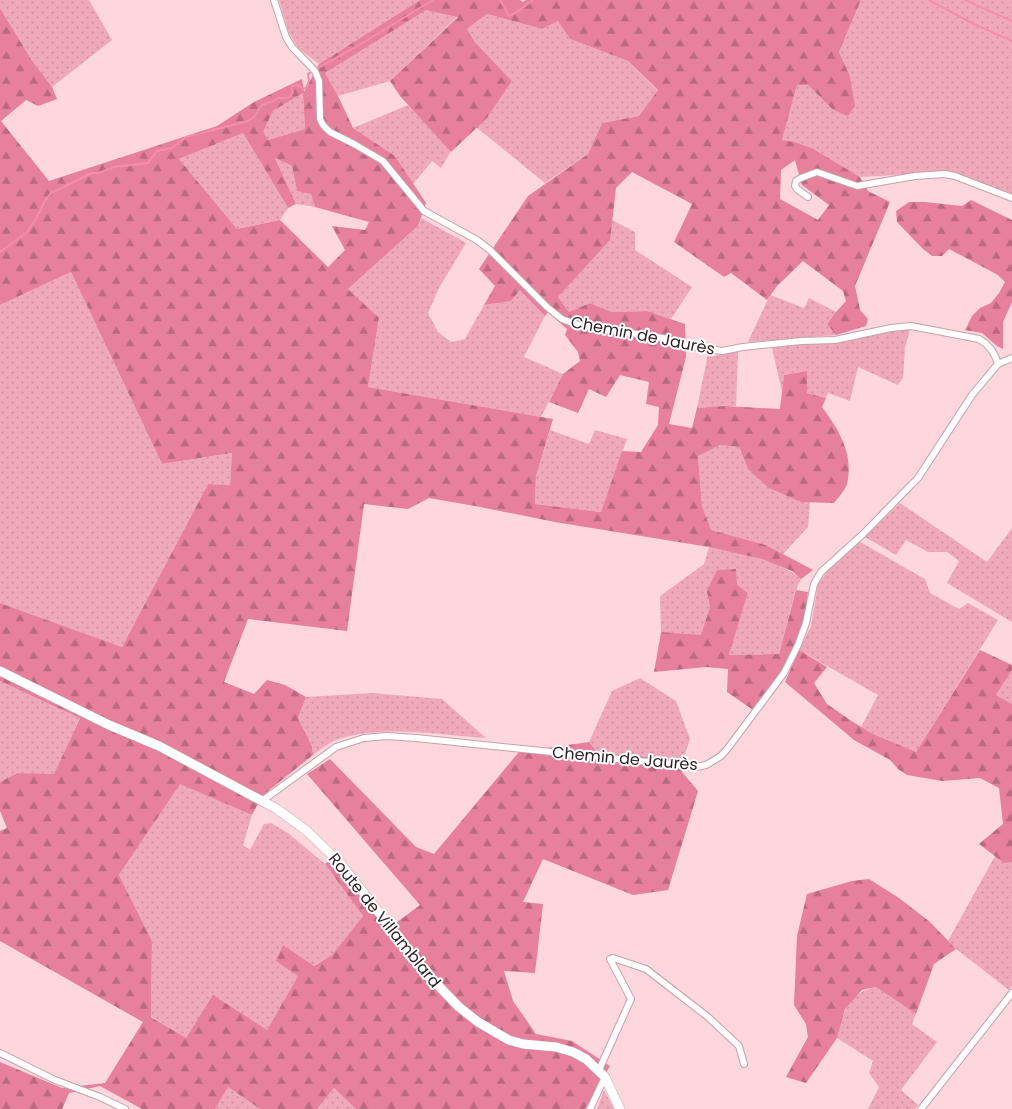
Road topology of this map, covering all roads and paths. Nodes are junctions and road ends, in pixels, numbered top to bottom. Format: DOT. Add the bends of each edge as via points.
graph roads {
  1 [pos="274,0"];
  2 [pos="808,197"];
  3 [pos="1012,198"];
  4 [pos="1012,358"];
  5 [pos="998,364"];
  6 [pos="0,671"];
  7 [pos="262,801"];
  8 [pos="1012,993"];
  9 [pos="0,1053"];
  10 [pos="744,1064"];
  11 [pos="602,1073"];
  12 [pos="125,1109"];
  13 [pos="590,1109"];
  14 [pos="620,1109"];
  15 [pos="921,1109"];
  1 -- 5 [label="street, Chemin de Jaurès" via="286,37 320,81 320,120 323,125 383,162 424,211 490,250 562,319 578,326 663,338 722,352 743,347 835,340 911,326 980,339 995,354"];
  2 -- 3 [label="street" via="797,189 796,181 817,172 857,186 945,174"];
  4 -- 5 [label="street"];
  5 -- 7 [label="street, Chemin de Jaurès" via="972,395 918,478 821,572 814,584 798,645 784,673 721,756 697,767 416,738 364,738 336,747"];
  6 -- 7 [label="street, Route de Villamblard" via="160,746"];
  7 -- 11 [label="street, Route de Villamblard" via="307,831 334,856 424,972 459,1007 509,1040 556,1046 573,1052 586,1058"];
  8 -- 15 [label="street"];
  9 -- 12 [label="street"];
  10 -- 11 [label="street" via="739,1046 708,1017 646,969 613,958 610,959 631,999"];
  11 -- 13 [label="street"];
  11 -- 14 [label="street, Route de Villamblard"];
}
